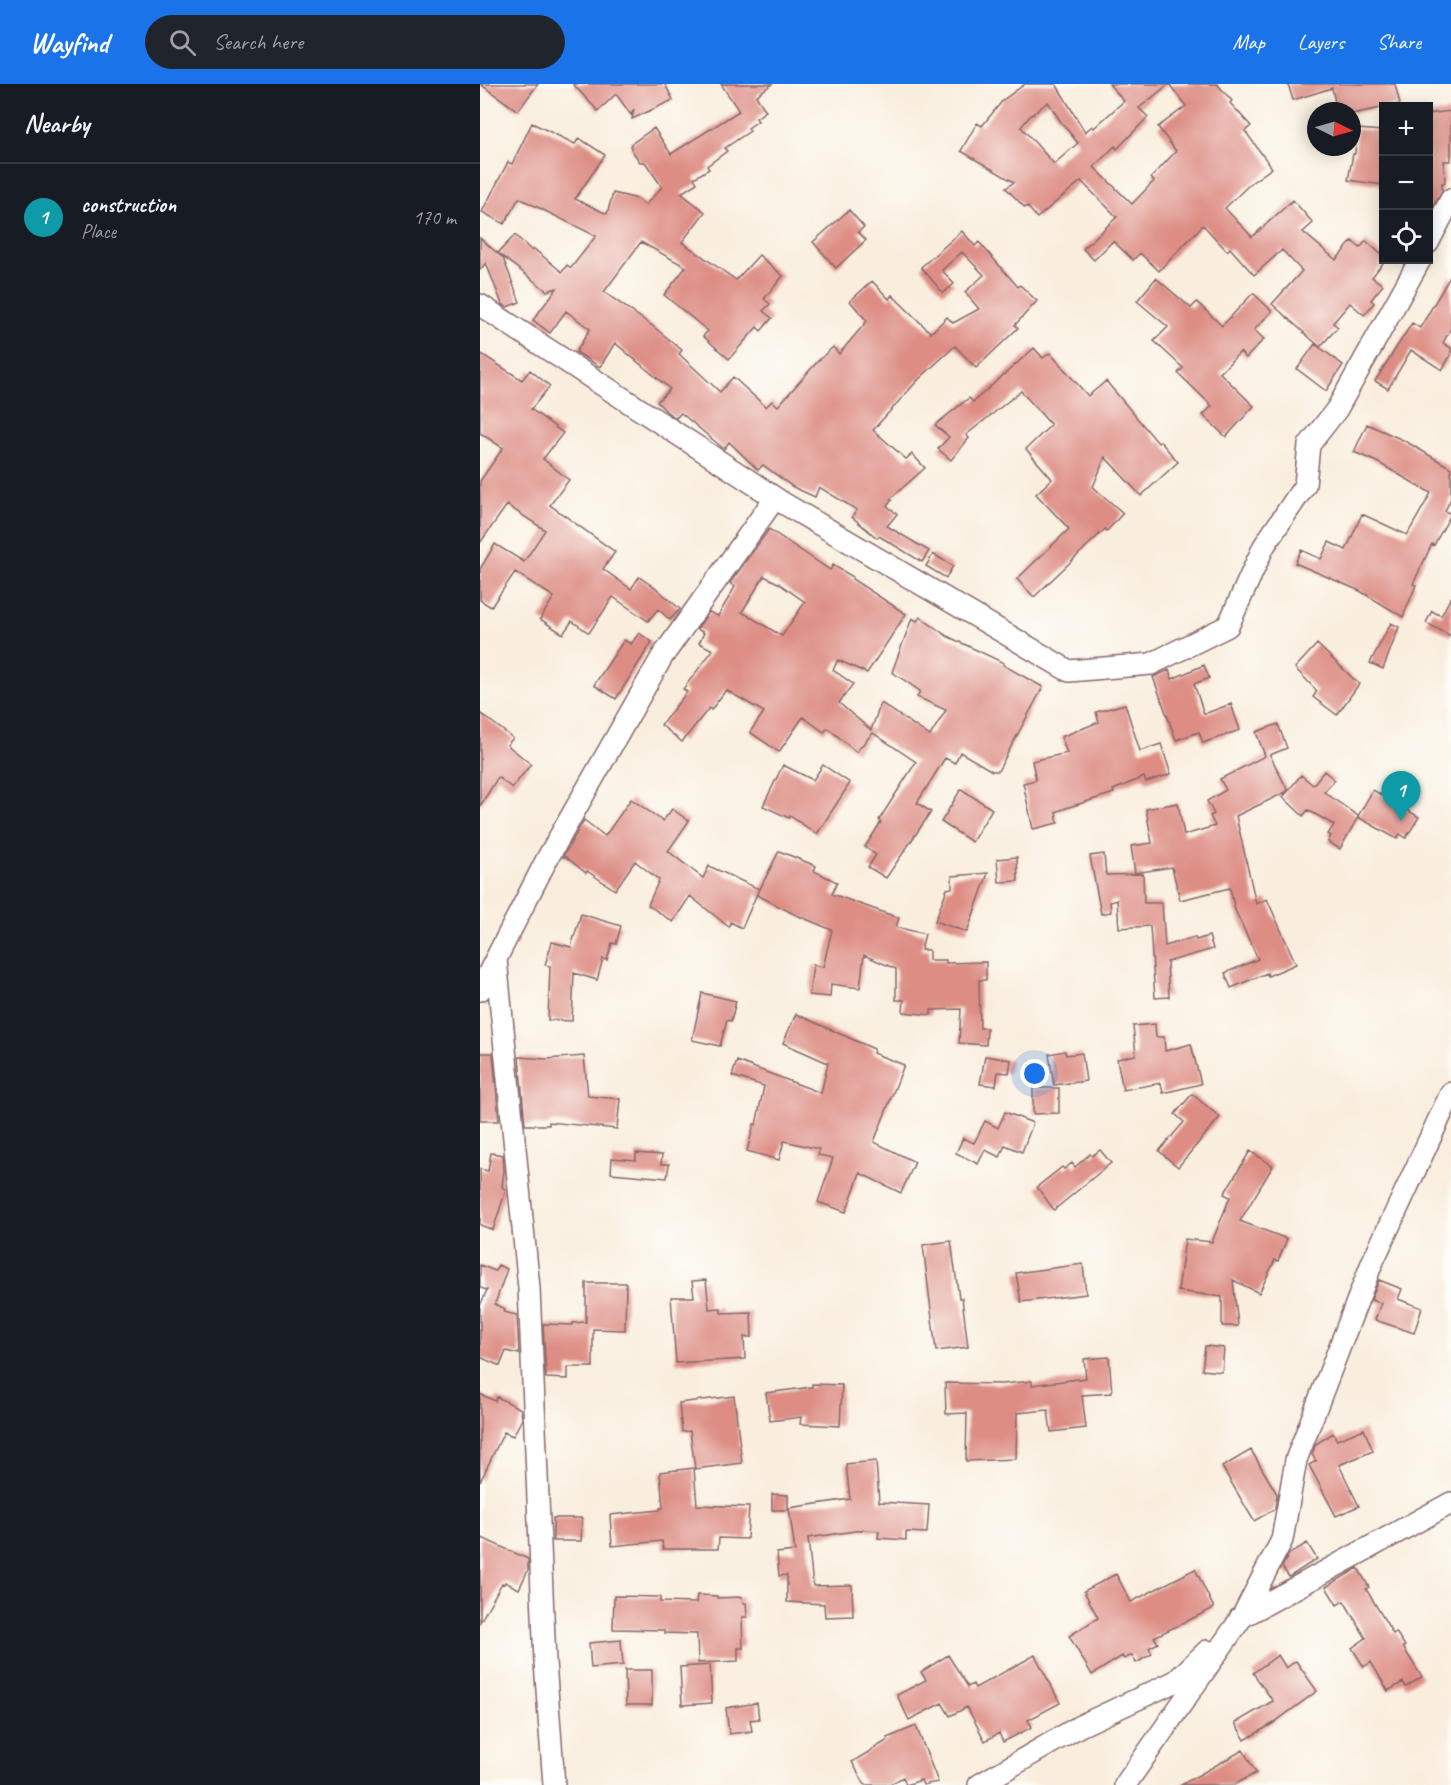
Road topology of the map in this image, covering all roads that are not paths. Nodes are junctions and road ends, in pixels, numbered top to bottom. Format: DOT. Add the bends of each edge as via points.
graph roads {
  1 [pos="1451,199"];
  2 [pos="1433,233"];
  3 [pos="1418,264"];
  4 [pos="480,305"];
  5 [pos="776,498"];
  6 [pos="496,959"];
  7 [pos="480,990"];
  8 [pos="1451,1093"];
  9 [pos="1451,1503"];
  10 [pos="1242,1617"];
  11 [pos="554,1785"];
  12 [pos="979,1785"];
  13 [pos="1125,1785"];
  1 -- 2 [label="street"];
  3 -- 5 [label="street" via="1337,408 1309,445 1305,485 1264,546 1227,626 1151,664 1069,671"];
  4 -- 5 [label="street"];
  5 -- 6 [label="street" via="662,657"];
  6 -- 7 [label="street"];
  6 -- 11 [label="street" via="528,1288"];
  8 -- 10 [label="street" via="1372,1263 1296,1460 1282,1540"];
  9 -- 10 [label="street"];
  10 -- 12 [label="street" via="1176,1681 1080,1726"];
  10 -- 13 [label="street"];
}
